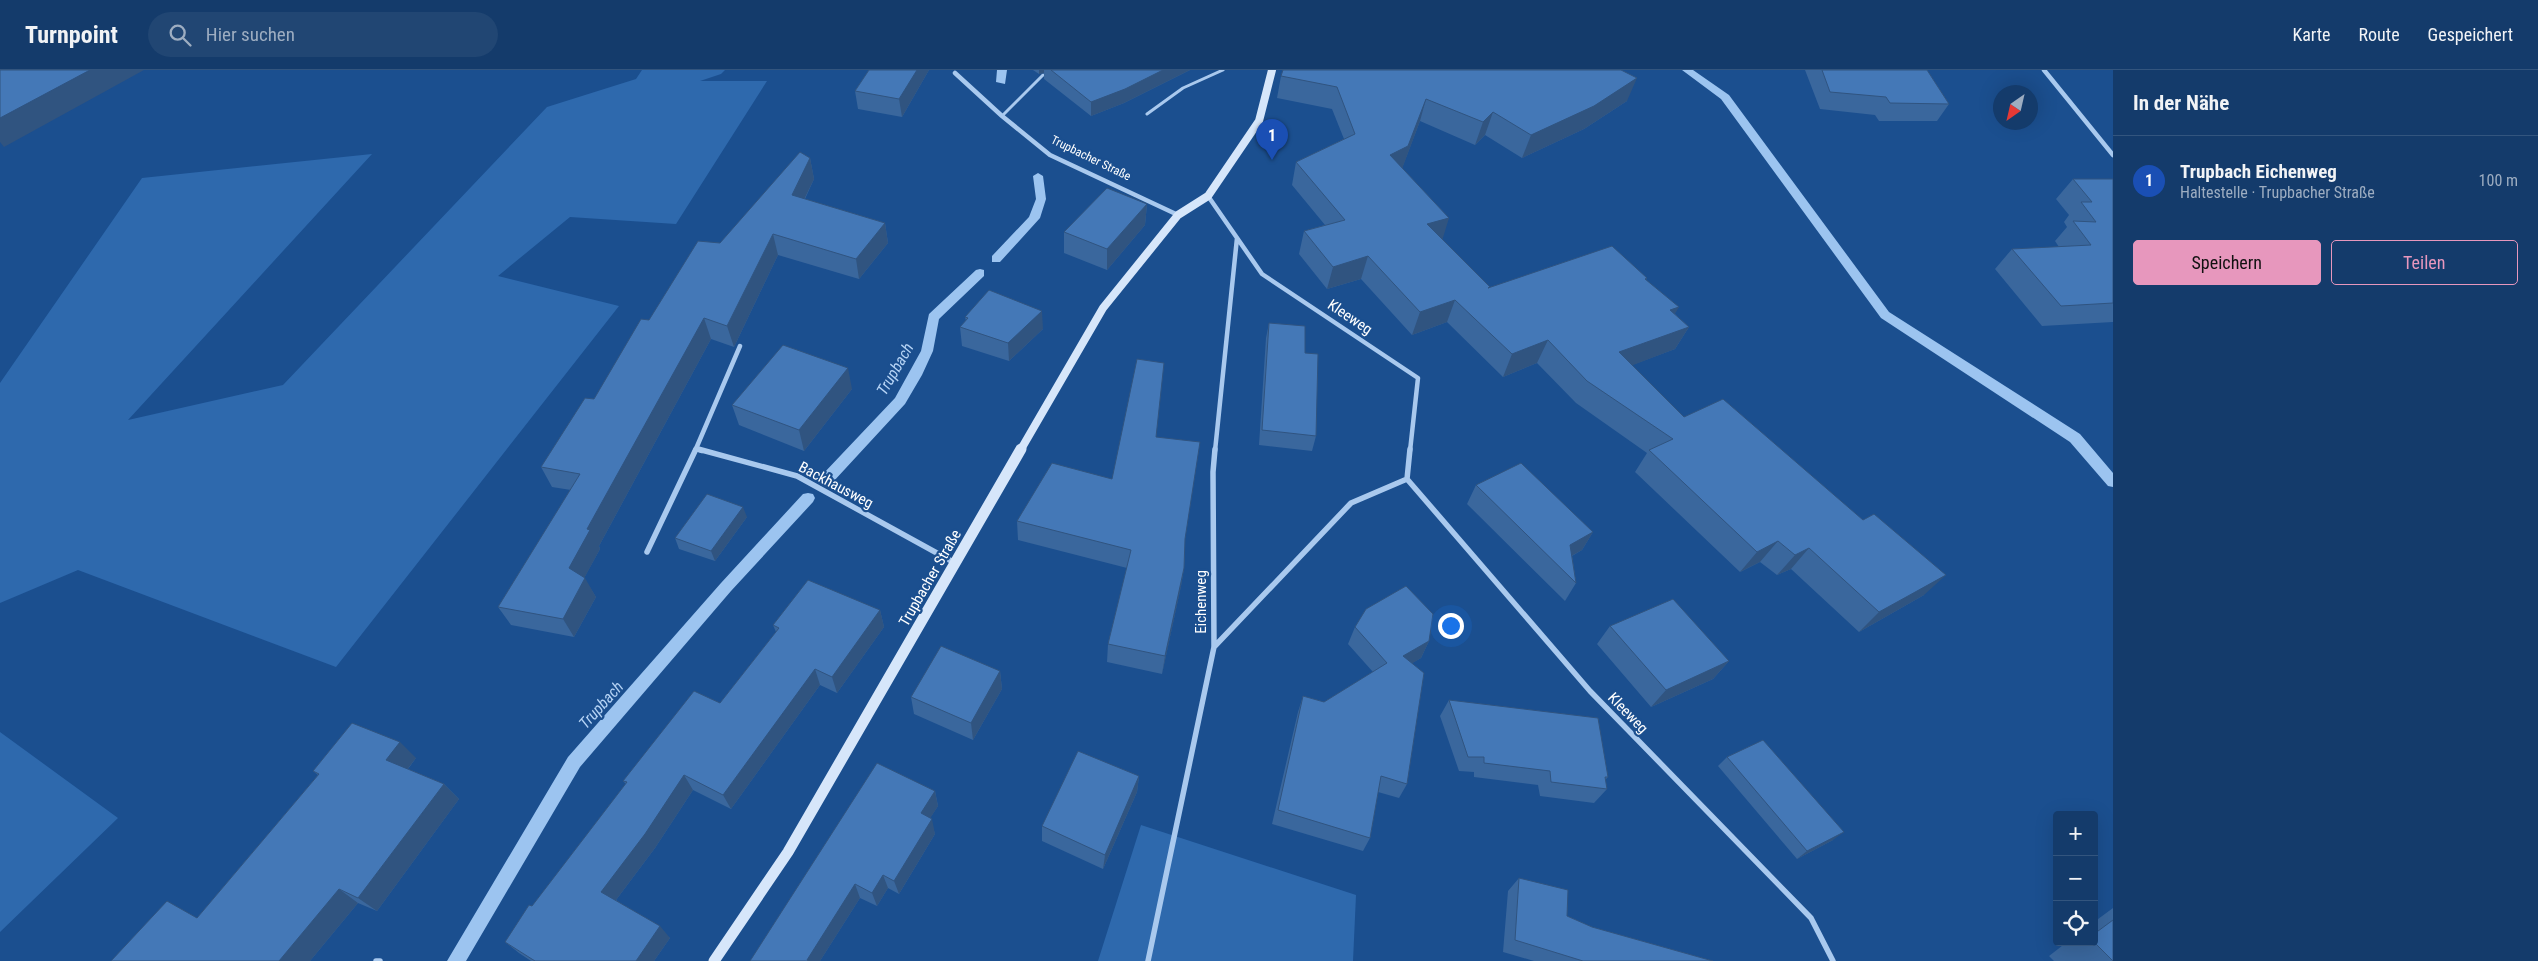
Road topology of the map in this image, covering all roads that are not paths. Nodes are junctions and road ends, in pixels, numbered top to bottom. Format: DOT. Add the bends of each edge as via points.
graph roads {
  1 [pos="1223,70"];
  2 [pos="1272,70"];
  3 [pos="2044,70"];
  4 [pos="955,74"];
  5 [pos="1043,75"];
  6 [pos="1147,114"];
  7 [pos="1002,116"];
  8 [pos="2113,155"];
  9 [pos="1208,196"];
  10 [pos="1178,215"];
  11 [pos="1238,238"];
  12 [pos="740,346"];
  13 [pos="696,449"];
  14 [pos="1407,479"];
  15 [pos="646,552"];
  16 [pos="956,563"];
  17 [pos="1214,647"];
  18 [pos="714,961"];
  19 [pos="1148,961"];
  20 [pos="1833,961"];
  1 -- 6 [label="lane" via="1190,81"];
  2 -- 9 [label="street, Trupbacher Straße" via="1259,121"];
  3 -- 8 [label="street"];
  4 -- 7 [label="street, Trupbacher Straße"];
  5 -- 7 [label="lane"];
  7 -- 10 [label="street, Trupbacher Straße" via="1050,154"];
  9 -- 10 [label="street, Trupbacher Straße"];
  9 -- 11 [label="street, Kleeweg"];
  10 -- 16 [label="street, Trupbacher Straße" via="1104,308"];
  11 -- 14 [label="street, Kleeweg" via="1262,274 1418,378"];
  11 -- 17 [label="street, Eichenweg" via="1213,472"];
  12 -- 13 [label="street"];
  13 -- 15 [label="street"];
  13 -- 16 [label="street, Backhausweg" via="797,476"];
  14 -- 17 [label="street" via="1351,503"];
  14 -- 20 [label="street, Kleeweg" via="1590,692 1812,918"];
  16 -- 18 [label="street, Trupbacher Straße" via="788,852"];
  17 -- 19 [label="street, Eichenweg"];
}
